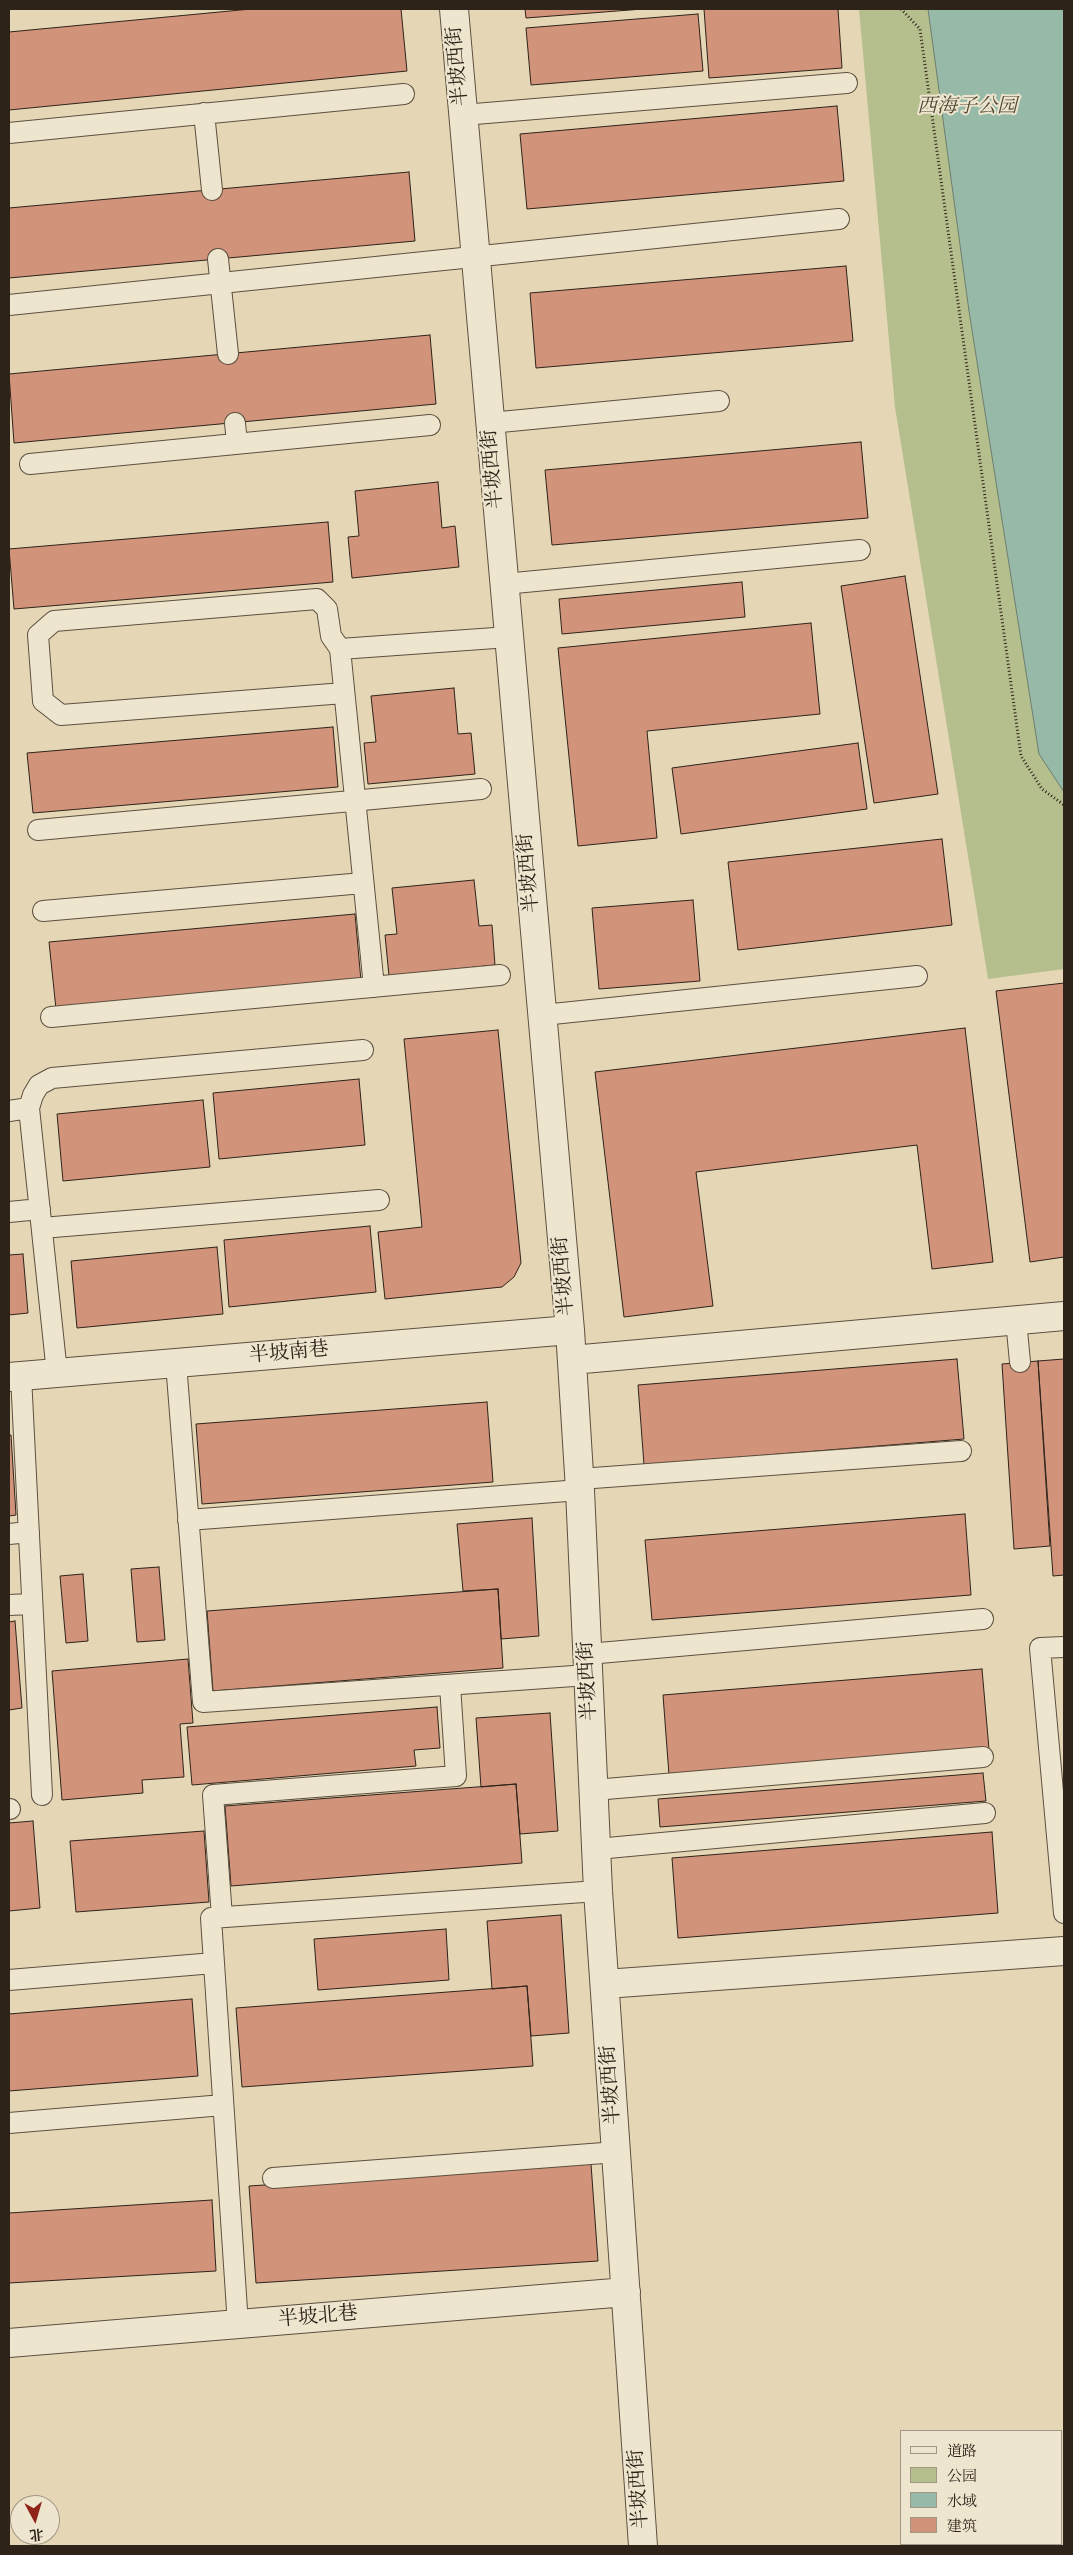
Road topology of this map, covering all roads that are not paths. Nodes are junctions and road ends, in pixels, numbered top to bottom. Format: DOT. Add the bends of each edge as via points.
graph roads {
  1 [pos="454,9"];
  2 [pos="847,83"];
  3 [pos="404,94"];
  4 [pos="204,113"];
  5 [pos="463,114"];
  6 [pos="9,133"];
  7 [pos="212,190"];
  8 [pos="840,219"];
  9 [pos="476,256"];
  10 [pos="218,259"];
  11 [pos="220,283"];
  12 [pos="9,305"];
  13 [pos="228,354"];
  14 [pos="719,401"];
  15 [pos="235,423"];
  16 [pos="490,423"];
  17 [pos="430,425"];
  18 [pos="237,443"];
  19 [pos="30,464"];
  20 [pos="860,550"];
  21 [pos="504,584"];
  22 [pos="509,637"];
  23 [pos="340,649"];
  24 [pos="344,693"];
  25 [pos="480,789"];
  26 [pos="355,801"];
  27 [pos="38,830"];
  28 [pos="363,883"];
  29 [pos="43,911"];
  30 [pos="500,975"];
  31 [pos="917,976"];
  32 [pos="374,987"];
  33 [pos="543,1015"];
  34 [pos="51,1017"];
  35 [pos="363,1050"];
  36 [pos="29,1108"];
  37 [pos="9,1111"];
  38 [pos="379,1200"];
  39 [pos="9,1212"];
  40 [pos="41,1219"];
  41 [pos="1064,1316"];
  42 [pos="1016,1320"];
  43 [pos="570,1330"];
  44 [pos="572,1360"];
  45 [pos="1020,1362"];
  46 [pos="176,1363"];
  47 [pos="57,1373"];
  48 [pos="15,1377"];
  49 [pos="961,1451"];
  50 [pos="580,1485"];
  51 [pos="188,1520"];
  52 [pos="29,1532"];
  53 [pos="9,1534"];
  54 [pos="32,1604"];
  55 [pos="9,1605"];
  56 [pos="983,1619"];
  57 [pos="1064,1647"];
  58 [pos="588,1664"];
  59 [pos="450,1685"];
  60 [pos="983,1757"];
  61 [pos="594,1790"];
  62 [pos="42,1795"];
  63 [pos="985,1813"];
  64 [pos="596,1849"];
  65 [pos="598,1891"];
  66 [pos="1064,1906"];
  67 [pos="222,1918"];
  68 [pos="1064,1951"];
  69 [pos="214,1963"];
  70 [pos="9,1980"];
  71 [pos="604,1984"];
  72 [pos="223,2105"];
  73 [pos="9,2123"];
  74 [pos="617,2152"];
  75 [pos="273,2178"];
  76 [pos="626,2292"];
  77 [pos="238,2325"];
  78 [pos="9,2343"];
  79 [pos="644,2546"];
  1 -- 5 [label="street, 半坡西街"];
  2 -- 5 [label="lane"];
  3 -- 4 [label="lane"];
  4 -- 6 [label="lane"];
  4 -- 7 [label="lane"];
  5 -- 9 [label="street, 半坡西街"];
  8 -- 9 [label="lane"];
  9 -- 11 [label="lane"];
  9 -- 16 [label="street, 半坡西街"];
  10 -- 11 [label="lane"];
  11 -- 12 [label="lane"];
  11 -- 13 [label="lane"];
  14 -- 16 [label="lane"];
  15 -- 18 [label="lane"];
  16 -- 21 [label="street, 半坡西街"];
  17 -- 18 [label="lane"];
  18 -- 19 [label="lane"];
  20 -- 21 [label="lane"];
  21 -- 22 [label="street, 半坡西街"];
  22 -- 23 [label="lane"];
  22 -- 33 [label="street, 半坡西街"];
  23 -- 24 [label="lane"];
  23 -- 24 [label="lane" via="331,636 327,609 316,599 54,621 38,635 43,701 61,715"];
  24 -- 26 [label="lane"];
  25 -- 26 [label="lane"];
  26 -- 27 [label="lane"];
  26 -- 28 [label="lane"];
  28 -- 29 [label="lane"];
  28 -- 32 [label="lane"];
  30 -- 32 [label="lane"];
  31 -- 33 [label="lane"];
  32 -- 34 [label="lane"];
  33 -- 43 [label="street, 半坡西街"];
  35 -- 36 [label="lane" via="52,1078 39,1085"];
  36 -- 37 [label="lane"];
  36 -- 40 [label="lane"];
  38 -- 40 [label="lane"];
  39 -- 40 [label="lane"];
  40 -- 47 [label="lane"];
  41 -- 42 [label="street"];
  42 -- 44 [label="street"];
  42 -- 45 [label="lane"];
  43 -- 44 [label="street, 半坡西街"];
  43 -- 46 [label="street, 半坡南巷"];
  44 -- 50 [label="street, 半坡西街"];
  46 -- 47 [label="street, 半坡南巷"];
  46 -- 51 [label="lane"];
  47 -- 48 [label="street, 半坡南巷"];
  48 -- 52 [label="lane"];
  49 -- 50 [label="lane"];
  50 -- 51 [label="lane"];
  50 -- 58 [label="street, 半坡西街"];
  51 -- 59 [label="lane" via="203,1702"];
  52 -- 53 [label="lane"];
  52 -- 54 [label="lane"];
  54 -- 55 [label="lane"];
  54 -- 62 [label="lane"];
  56 -- 58 [label="lane"];
  57 -- 66 [label="lane" via="1040,1648"];
  58 -- 59 [label="lane"];
  58 -- 61 [label="street, 半坡西街"];
  59 -- 67 [label="lane" via="456,1776 213,1795"];
  60 -- 61 [label="lane"];
  61 -- 64 [label="street, 半坡西街"];
  63 -- 64 [label="lane"];
  64 -- 65 [label="street, 半坡西街"];
  65 -- 67 [label="lane"];
  65 -- 71 [label="street, 半坡西街"];
  67 -- 69 [label="lane" via="210,1918"];
  68 -- 71 [label="street"];
  69 -- 70 [label="lane"];
  69 -- 72 [label="lane"];
  71 -- 74 [label="street, 半坡西街"];
  72 -- 73 [label="lane"];
  72 -- 77 [label="lane"];
  74 -- 75 [label="lane"];
  74 -- 76 [label="street, 半坡西街"];
  76 -- 77 [label="street, 半坡北巷"];
  76 -- 79 [label="street, 半坡西街"];
  77 -- 78 [label="street, 半坡北巷"];
}
